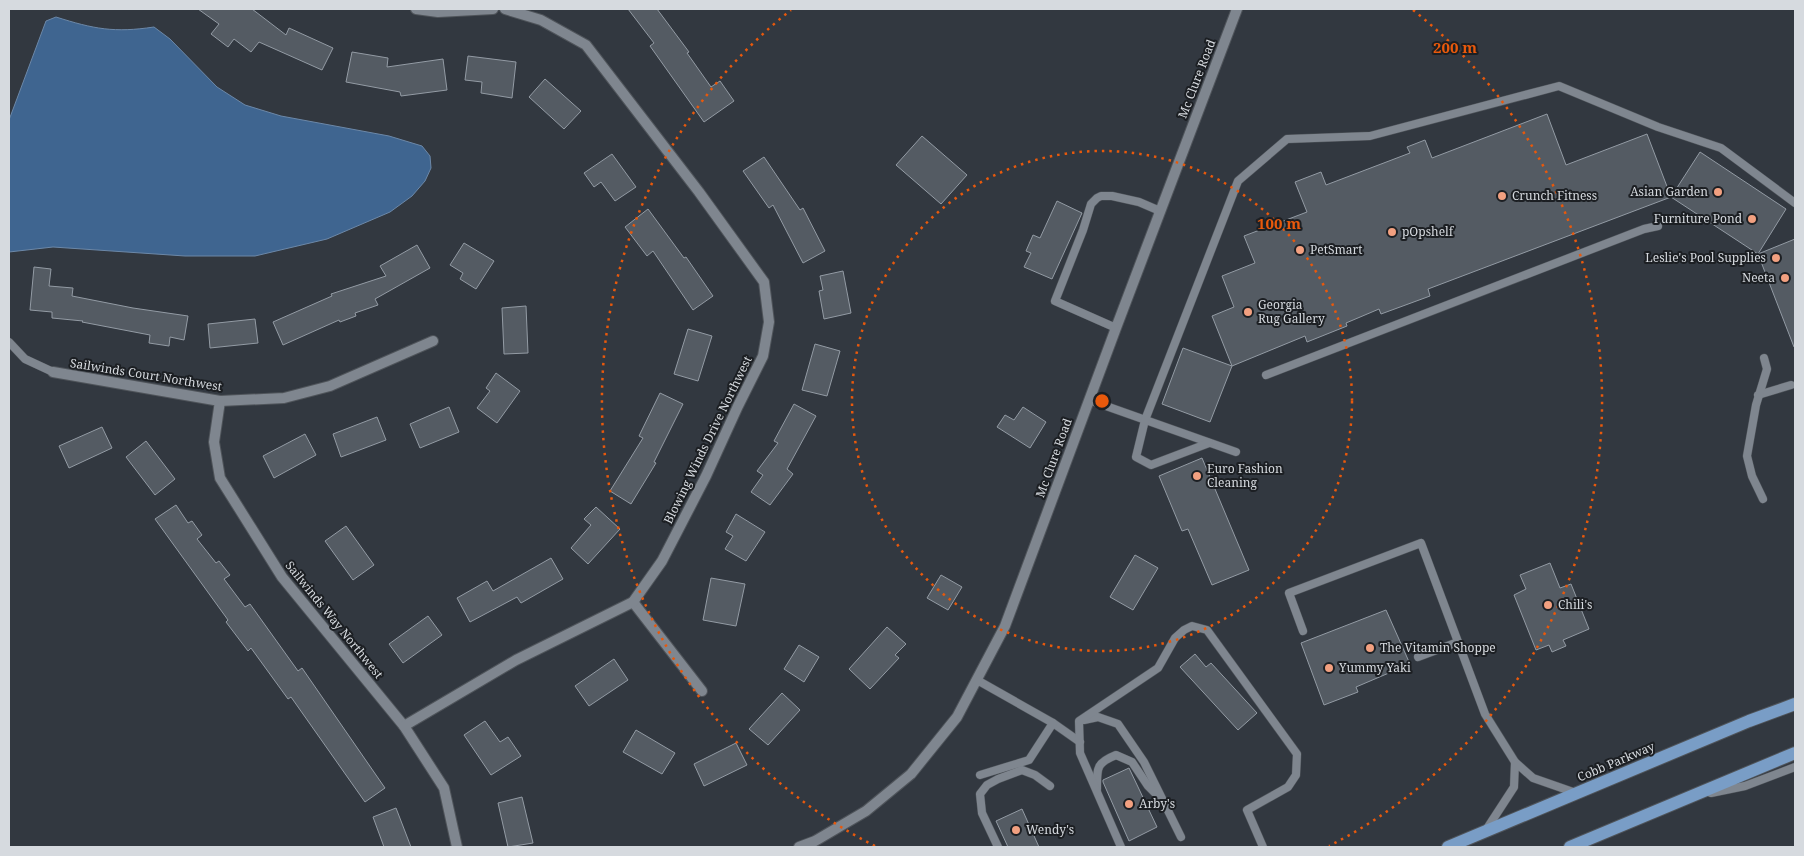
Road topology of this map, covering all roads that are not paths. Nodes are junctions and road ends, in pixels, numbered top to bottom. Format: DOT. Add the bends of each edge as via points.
graph roads {
  1 [pos="416,9"];
  2 [pos="493,9"];
  3 [pos="505,9"];
  4 [pos="1237,9"];
  5 [pos="1795,203"];
  6 [pos="1160,211"];
  7 [pos="1658,226"];
  8 [pos="1116,328"];
  9 [pos="433,341"];
  10 [pos="9,342"];
  11 [pos="1764,358"];
  12 [pos="53,372"];
  13 [pos="1266,375"];
  14 [pos="1790,385"];
  15 [pos="1758,395"];
  16 [pos="1089,400"];
  17 [pos="220,401"];
  18 [pos="1145,420"];
  19 [pos="1209,442"];
  20 [pos="1236,452"];
  21 [pos="1763,499"];
  22 [pos="633,602"];
  23 [pos="1303,632"];
  24 [pos="1458,642"];
  25 [pos="1418,657"];
  26 [pos="977,680"];
  27 [pos="702,691"];
  28 [pos="1795,704"];
  29 [pos="1079,721"];
  30 [pos="1053,723"];
  31 [pos="404,726"];
  32 [pos="1080,742"];
  33 [pos="1795,753"];
  34 [pos="1515,762"];
  35 [pos="1795,767"];
  36 [pos="980,775"];
  37 [pos="1050,786"];
  38 [pos="1097,792"];
  39 [pos="1576,793"];
  40 [pos="1689,797"];
  41 [pos="1165,804"];
  42 [pos="1485,832"];
  43 [pos="1181,837"];
  44 [pos="457,847"];
  45 [pos="799,847"];
  46 [pos="998,847"];
  47 [pos="1121,847"];
  48 [pos="1263,847"];
  49 [pos="1448,847"];
  50 [pos="1570,847"];
  1 -- 2 [label="street" via="438,12"];
  3 -- 22 [label="street, Blowing Winds Drive Northwest" via="542,20 586,44 700,192 764,282 769,322 763,356 662,561"];
  4 -- 6 [label="street, Mc Clure Road"];
  5 -- 18 [label="lane" via="1721,148 1658,127 1560,86 1370,136 1287,139 1238,181"];
  6 -- 8 [label="street, Mc Clure Road"];
  6 -- 8 [label="lane" via="1139,202 1102,196 1091,204 1087,213 1055,301"];
  7 -- 13 [label="lane" via="1644,228"];
  8 -- 16 [label="street, Mc Clure Road"];
  9 -- 17 [label="street, Sailwinds Court Northwest" via="330,386 284,398"];
  10 -- 12 [label="lane" via="25,359"];
  11 -- 15 [label="lane" via="1766,369"];
  12 -- 17 [label="street, Sailwinds Court Northwest"];
  14 -- 15 [label="lane"];
  15 -- 21 [label="lane" via="1747,456"];
  16 -- 18 [label="lane"];
  16 -- 26 [label="street, Mc Clure Road" via="1005,626"];
  17 -- 31 [label="street, Sailwinds Way Northwest" via="214,442 220,478 282,577"];
  18 -- 19 [label="lane"];
  18 -- 19 [label="lane" via="1136,457 1151,465"];
  19 -- 20 [label="lane"];
  22 -- 27 [label="street"];
  22 -- 31 [label="street, Blowing Winds Drive Northwest" via="516,660"];
  23 -- 24 [label="lane" via="1289,593 1421,543"];
  24 -- 25 [label="lane"];
  24 -- 34 [label="lane" via="1485,714"];
  26 -- 30 [label="lane"];
  26 -- 45 [label="street, Mc Clure Road" via="957,717 911,774 866,811"];
  28 -- 39 [label="main road, Cobb Parkway"];
  29 -- 32 [label="lane"];
  29 -- 41 [label="lane" via="1098,718 1118,724 1144,762"];
  29 -- 48 [label="lane" via="1158,668 1175,638 1184,630 1192,626 1207,630 1297,754 1296,775 1288,787 1247,810"];
  30 -- 32 [label="lane"];
  30 -- 36 [label="lane" via="1029,760"];
  31 -- 44 [label="street, Sailwinds Way Northwest" via="444,788"];
  32 -- 38 [label="lane" via="1080,753"];
  33 -- 40 [label="main road"];
  34 -- 39 [label="lane" via="1533,778"];
  34 -- 42 [label="lane" via="1514,786"];
  35 -- 40 [label="lane" via="1745,786"];
  37 -- 46 [label="lane" via="1022,770 987,785 980,794 982,813"];
  38 -- 41 [label="lane" via="1097,770 1103,760 1116,755 1132,762"];
  38 -- 47 [label="lane"];
  39 -- 42 [label="main road, Cobb Parkway"];
  40 -- 50 [label="main road"];
  41 -- 43 [label="lane"];
  42 -- 49 [label="main road, Cobb Parkway"];
}
